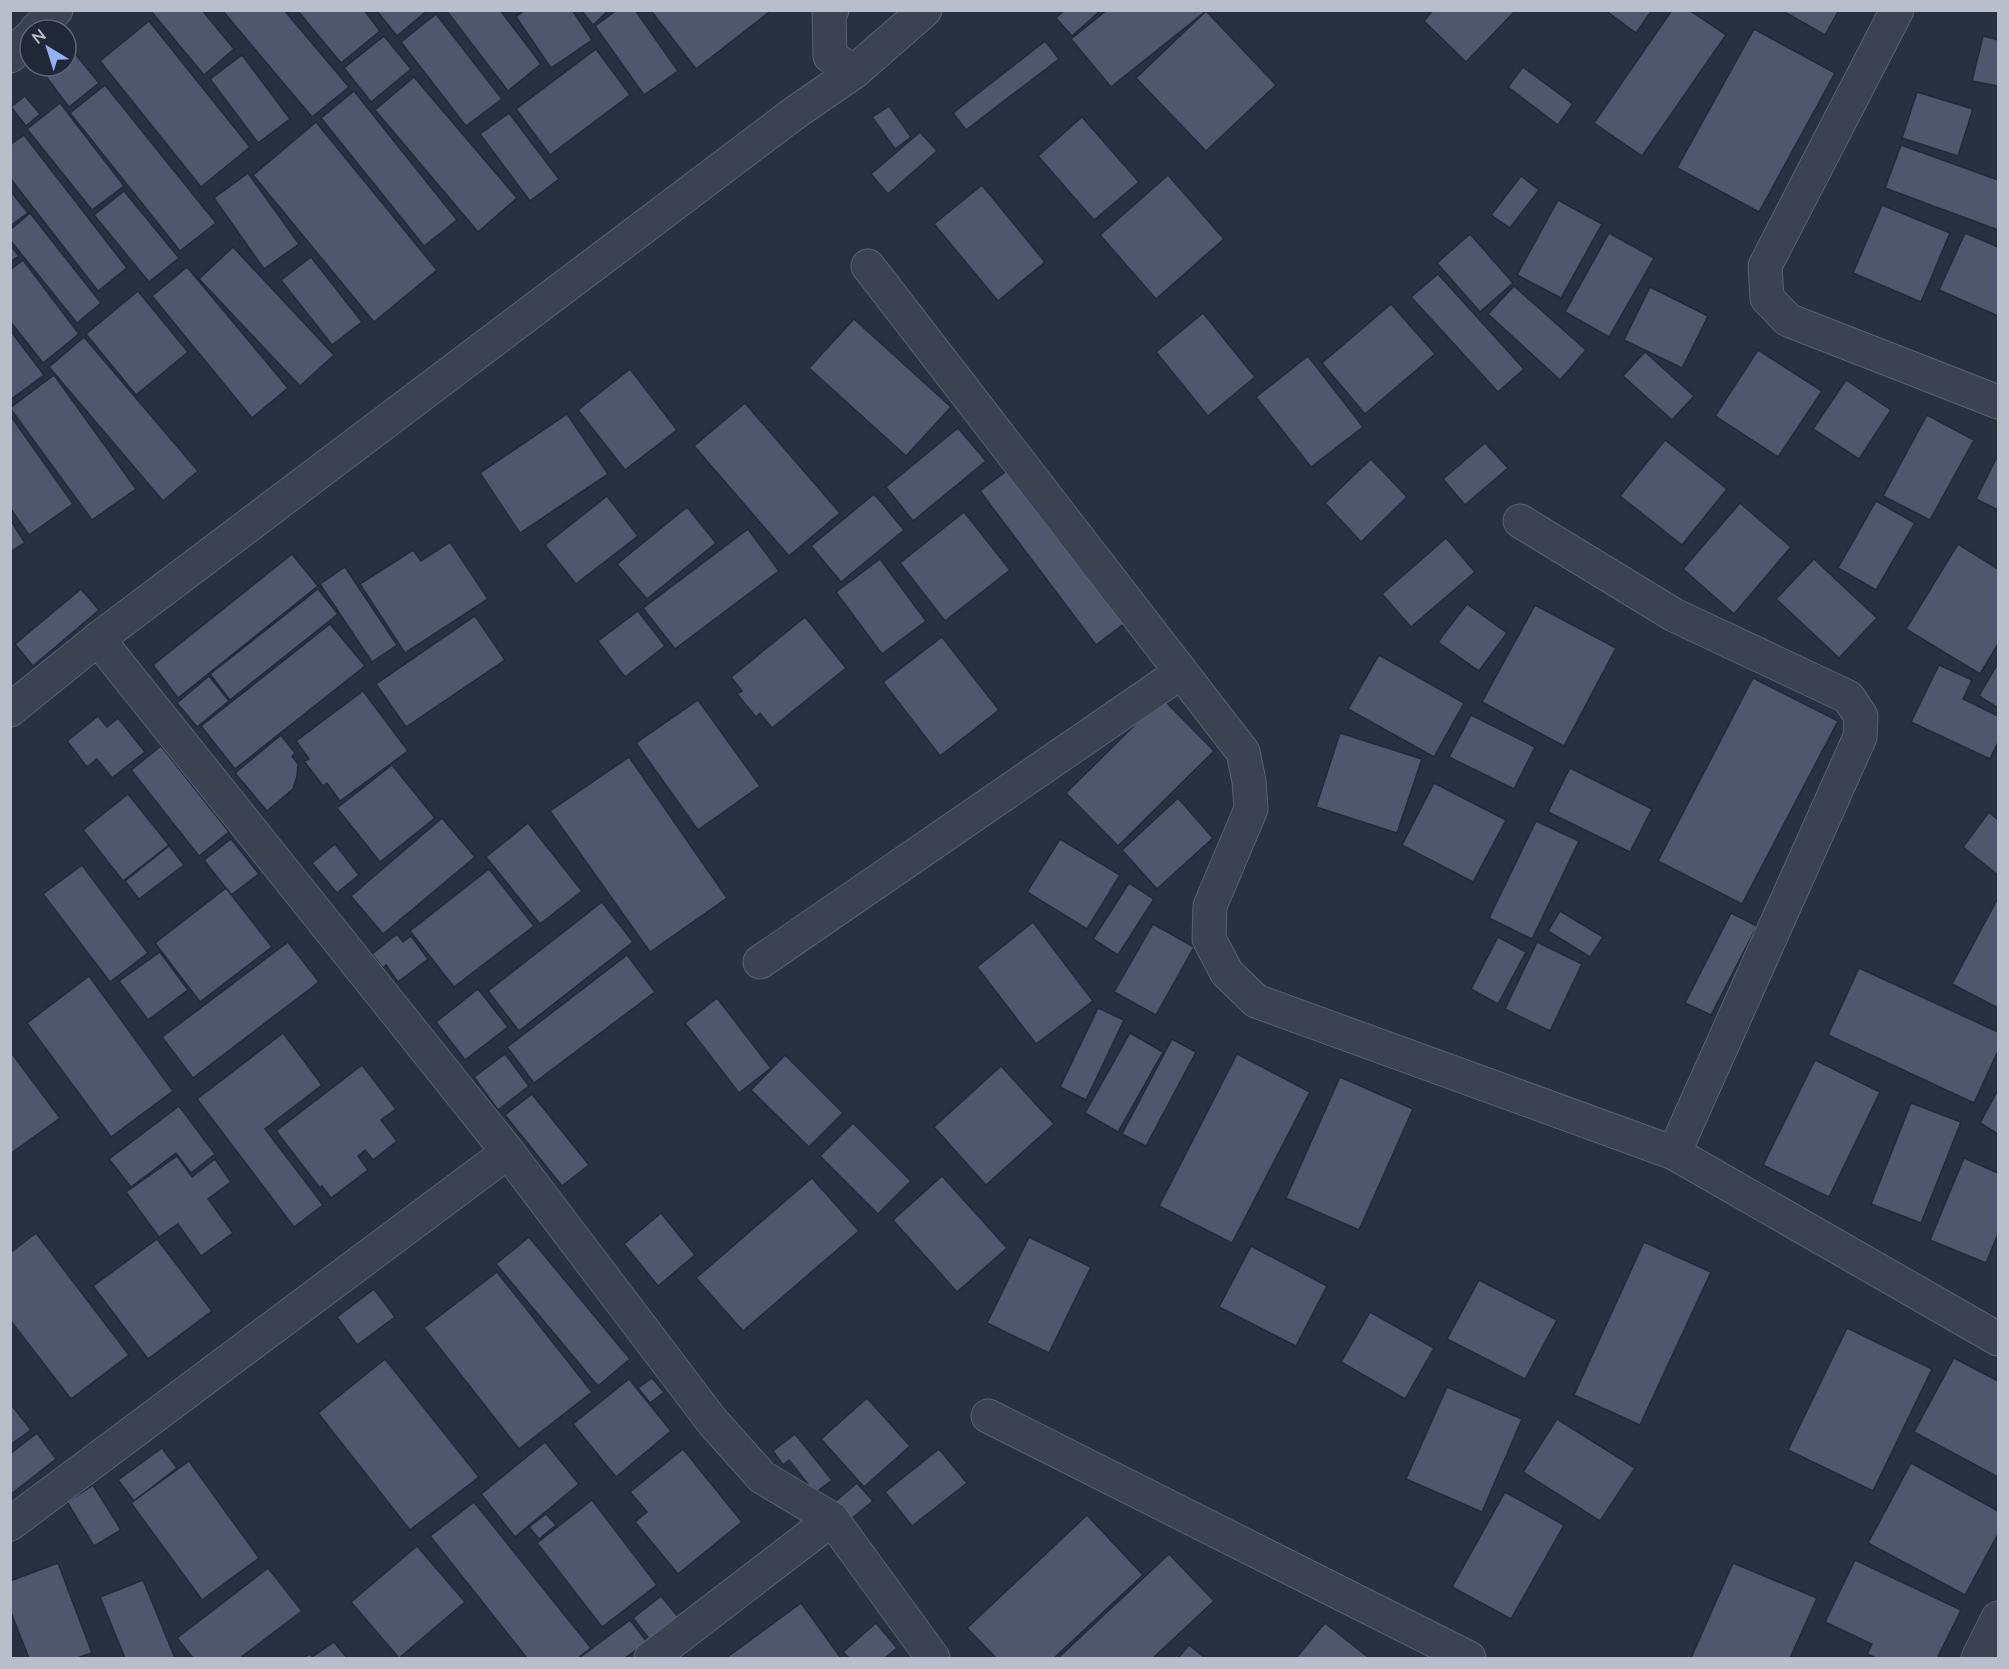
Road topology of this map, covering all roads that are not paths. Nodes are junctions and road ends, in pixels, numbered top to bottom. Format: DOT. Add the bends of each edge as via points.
graph roads {
  1 [pos="832,10"];
  2 [pos="925,10"];
  3 [pos="1897,10"];
  4 [pos="854,72"];
  5 [pos="868,266"];
  6 [pos="1998,402"];
  7 [pos="1520,521"];
  8 [pos="98,639"];
  9 [pos="1180,673"];
  10 [pos="10,710"];
  11 [pos="760,962"];
  12 [pos="508,1152"];
  13 [pos="1674,1153"];
  14 [pos="1998,1339"];
  15 [pos="988,1416"];
  16 [pos="832,1519"];
  17 [pos="10,1524"];
  18 [pos="1998,1618"];
  19 [pos="651,1659"];
  20 [pos="933,1659"];
  21 [pos="1469,1659"];
  22 [pos="1978,1659"];
  1 -- 4 [label="street" via="830,56"];
  2 -- 4 [label="street"];
  3 -- 6 [label="street" via="1765,266 1767,298 1788,320"];
  4 -- 8 [label="street"];
  5 -- 9 [label="street"];
  7 -- 13 [label="street" via="1674,615 1848,697 1861,716 1860,737"];
  8 -- 10 [label="street"];
  8 -- 12 [label="street"];
  9 -- 11 [label="street"];
  9 -- 13 [label="street" via="1243,752 1249,781 1251,809 1210,906 1209,939 1227,973 1256,1001"];
  12 -- 16 [label="street" via="712,1421 762,1477"];
  12 -- 17 [label="street"];
  13 -- 14 [label="street"];
  15 -- 21 [label="street"];
  16 -- 19 [label="street"];
  16 -- 20 [label="street"];
  18 -- 22 [label="street"];
}
